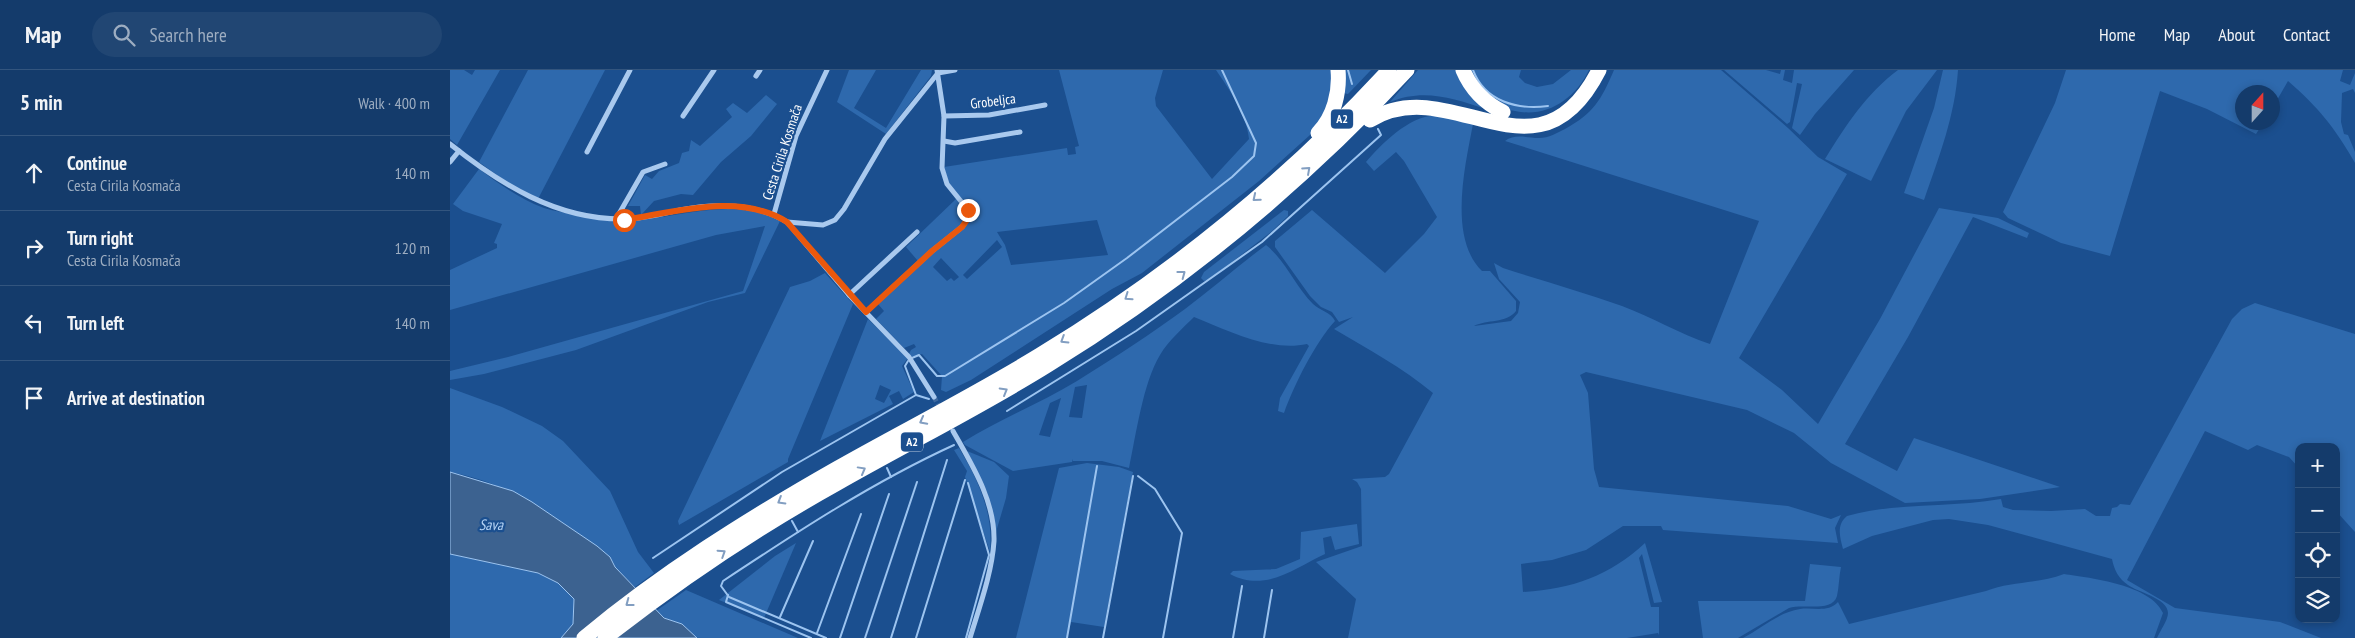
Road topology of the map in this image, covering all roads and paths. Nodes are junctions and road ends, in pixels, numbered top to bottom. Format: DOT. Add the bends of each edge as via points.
graph roads {
  1 [pos="630,70"];
  2 [pos="714,70"];
  3 [pos="760,70"];
  4 [pos="827,70"];
  5 [pos="955,70"];
  6 [pos="1338,70"];
  7 [pos="1389,70"];
  8 [pos="1407,70"];
  9 [pos="1463,70"];
  10 [pos="1592,70"];
  11 [pos="1599,70"];
  12 [pos="937,71"];
  13 [pos="756,76"];
  14 [pos="1045,105"];
  15 [pos="683,116"];
  16 [pos="944,116"];
  17 [pos="1020,132"];
  18 [pos="944,141"];
  19 [pos="450,144"];
  20 [pos="1329,150"];
  21 [pos="459,151"];
  22 [pos="587,152"];
  23 [pos="450,162"];
  24 [pos="665,164"];
  25 [pos="1293,166"];
  26 [pos="774,214"];
  27 [pos="616,219"];
  28 [pos="787,222"];
  29 [pos="917,232"];
  30 [pos="849,295"];
  31 [pos="866,312"];
  32 [pos="934,397"];
  33 [pos="953,431"];
  34 [pos="584,638"];
  35 [pos="605,638"];
  36 [pos="970,638"];
  1 -- 22 [label="street"];
  2 -- 15 [label="street"];
  3 -- 13 [label="street"];
  4 -- 26 [label="street, Cesta Cirila Kosmača" via="796,136"];
  5 -- 12 [label="street"];
  6 -- 25 [label="highway" via="1337,93 1331,114 1301,150"];
  7 -- 25 [label="highway, A2"];
  8 -- 20 [label="highway, A2"];
  9 -- 10 [label="highway" via="1474,89 1490,105 1504,112 1528,116 1542,115 1563,106 1578,92"];
  11 -- 20 [label="highway" via="1581,98 1552,117 1532,122 1518,121 1450,101 1414,98 1388,106 1349,140"];
  12 -- 16 [label="street"];
  12 -- 28 [label="street, Cesta Cirila Kosmača" via="885,139 835,220 823,225"];
  14 -- 16 [label="street, Grobeljca" via="989,115"];
  16 -- 18 [label="street"];
  17 -- 18 [label="street" via="955,143"];
  18 -- 31 [label="street" via="942,168 947,184 969,211 965,223"];
  19 -- 21 [label="street, Cesta Cirila Kosmača"];
  35 -- 20 [label="highway, A2, one-way" via="682,580 801,504 1004,391 1113,324 1225,241"];
  21 -- 23 [label="street"];
  21 -- 27 [label="street, Cesta Cirila Kosmača" via="504,183 545,205"];
  24 -- 27 [label="street" via="643,172"];
  25 -- 34 [label="highway, A2, one-way" via="1185,256 1080,330 996,381 788,497 668,574"];
  26 -- 27 [label="street, Cesta Cirila Kosmača" via="744,207 717,206"];
  26 -- 28 [label="street, Cesta Cirila Kosmača"];
  28 -- 30 [label="street, Cesta Cirila Kosmača"];
  29 -- 30 [label="street"];
  30 -- 31 [label="street, Cesta Cirila Kosmača"];
  31 -- 32 [label="street, Cesta Cirila Kosmača" via="909,357"];
  33 -- 36 [label="street" via="985,493 993,531 993,551"];
}
